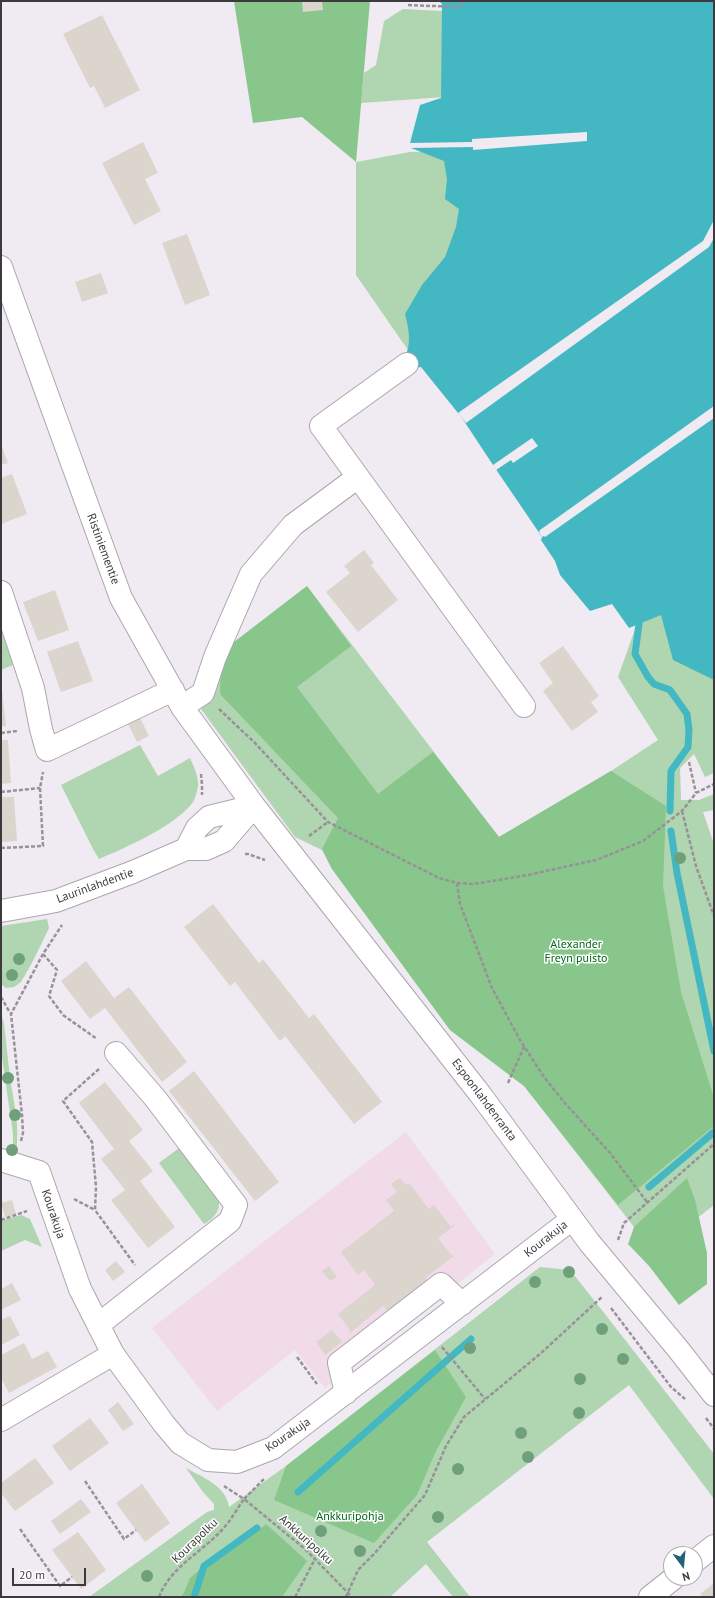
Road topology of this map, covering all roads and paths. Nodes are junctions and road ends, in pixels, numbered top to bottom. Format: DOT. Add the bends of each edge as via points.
graph roads {
  1 [pos="465,1"];
  2 [pos="408,5"];
  3 [pos="1,267"];
  4 [pos="407,364"];
  5 [pos="358,477"];
  6 [pos="1,592"];
  7 [pos="177,699"];
  8 [pos="524,706"];
  9 [pos="228,717"];
  10 [pos="47,750"];
  11 [pos="689,762"];
  12 [pos="199,768"];
  13 [pos="714,784"];
  14 [pos="40,788"];
  15 [pos="1,792"];
  16 [pos="696,793"];
  17 [pos="201,798"];
  18 [pos="254,806"];
  19 [pos="682,810"];
  20 [pos="328,822"];
  21 [pos="309,836"];
  22 [pos="1,848"];
  23 [pos="241,854"];
  24 [pos="267,861"];
  25 [pos="456,884"];
  26 [pos="1,911"];
  27 [pos="714,916"];
  28 [pos="43,954"];
  29 [pos="1,997"];
  30 [pos="11,1014"];
  31 [pos="525,1046"];
  32 [pos="116,1053"];
  33 [pos="508,1083"];
  34 [pos="714,1144"];
  35 [pos="1,1160"];
  36 [pos="647,1202"];
  37 [pos="29,1211"];
  38 [pos="572,1219"];
  39 [pos="1,1220"];
  40 [pos="617,1241"];
  41 [pos="149,1285"];
  42 [pos="603,1296"];
  43 [pos="462,1304"];
  44 [pos="98,1325"];
  45 [pos="441,1346"];
  46 [pos="113,1354"];
  47 [pos="707,1372"];
  48 [pos="346,1393"];
  49 [pos="714,1395"];
  50 [pos="486,1399"];
  51 [pos="1,1420"];
  52 [pos="85,1481"];
  53 [pos="244,1499"];
  54 [pos="20,1529"];
  55 [pos="136,1530"];
  56 [pos="714,1546"];
  57 [pos="703,1555"];
  58 [pos="315,1559"];
  59 [pos="72,1577"];
  60 [pos="664,1586"];
  61 [pos="348,1592"];
  62 [pos="159,1597"];
  63 [pos="295,1597"];
  64 [pos="346,1597"];
  65 [pos="352,1597"];
  66 [pos="650,1597"];
  1 -- 2 [label="path" via="458,7"];
  3 -- 7 [label="street, Ristiniementie" via="121,598"];
  4 -- 5 [label="street" via="321,426"];
  5 -- 7 [label="street" via="293,525 251,574 215,657 203,693"];
  5 -- 8 [label="street"];
  6 -- 10 [label="street" via="32,688"];
  7 -- 10 [label="street"];
  7 -- 18 [label="street, Ristiniementie"];
  9 -- 20 [label="path"];
  10 -- 14 [label="path"];
  11 -- 16 [label="path"];
  12 -- 17 [label="path"];
  13 -- 16 [label="path"];
  14 -- 15 [label="path"];
  14 -- 22 [label="path" via="43,846"];
  16 -- 19 [label="path"];
  18 -- 26 [label="street, Laurinlahdentie" via="209,818 197,828 186,849 134,872 56,901"];
  18 -- 38 [label="street, Espoonlahdenranta" via="480,1094"];
  19 -- 25 [label="path" via="643,841 596,860 474,884"];
  19 -- 27 [label="path" via="696,866"];
  20 -- 21 [label="path"];
  20 -- 25 [label="path" via="439,878"];
  23 -- 24 [label="path"];
  25 -- 31 [label="path" via="460,904 492,988"];
  28 -- 32 [label="path" via="57,970 49,996 63,1015"];
  29 -- 30 [label="path"];
  31 -- 33 [label="path"];
  31 -- 36 [label="path" via="544,1077 610,1153"];
  32 -- 41 [label="path" via="63,1101 92,1142 96,1187 95,1210"];
  32 -- 41 [label="street" via="155,1098 236,1205 230,1221"];
  34 -- 36 [label="path"];
  35 -- 44 [label="street, Kourakuja" via="39,1172 80,1289"];
  36 -- 40 [label="path" via="624,1223"];
  37 -- 39 [label="path"];
  38 -- 43 [label="street, Kourakuja"];
  38 -- 47 [label="street, Espoonlahdenranta"];
  41 -- 44 [label="street"];
  42 -- 50 [label="path"];
  43 -- 48 [label="street, Kourakuja"];
  43 -- 48 [label="street" via="441,1284 339,1363"];
  44 -- 46 [label="street, Kourakuja"];
  45 -- 50 [label="path"];
  46 -- 48 [label="street, Kourakuja" via="180,1443 208,1460 237,1462 273,1448"];
  46 -- 51 [label="street"];
  47 -- 49 [label="street, Espoonlahdenranta"];
  50 -- 61 [label="path" via="464,1416 446,1446 425,1495 358,1570"];
  52 -- 55 [label="path" via="124,1539"];
  53 -- 58 [label="path, Ankkuripolku"];
  53 -- 62 [label="path, Kourapolku" via="221,1531 185,1561 162,1588"];
  54 -- 59 [label="path" via="60,1586"];
  56 -- 57 [label="street"];
  58 -- 61 [label="path, Ankkuripolku"];
  58 -- 63 [label="path"];
  60 -- 66 [label="street"];
  61 -- 64 [label="path"];
  61 -- 65 [label="path, Ankkuripolku"];
}
